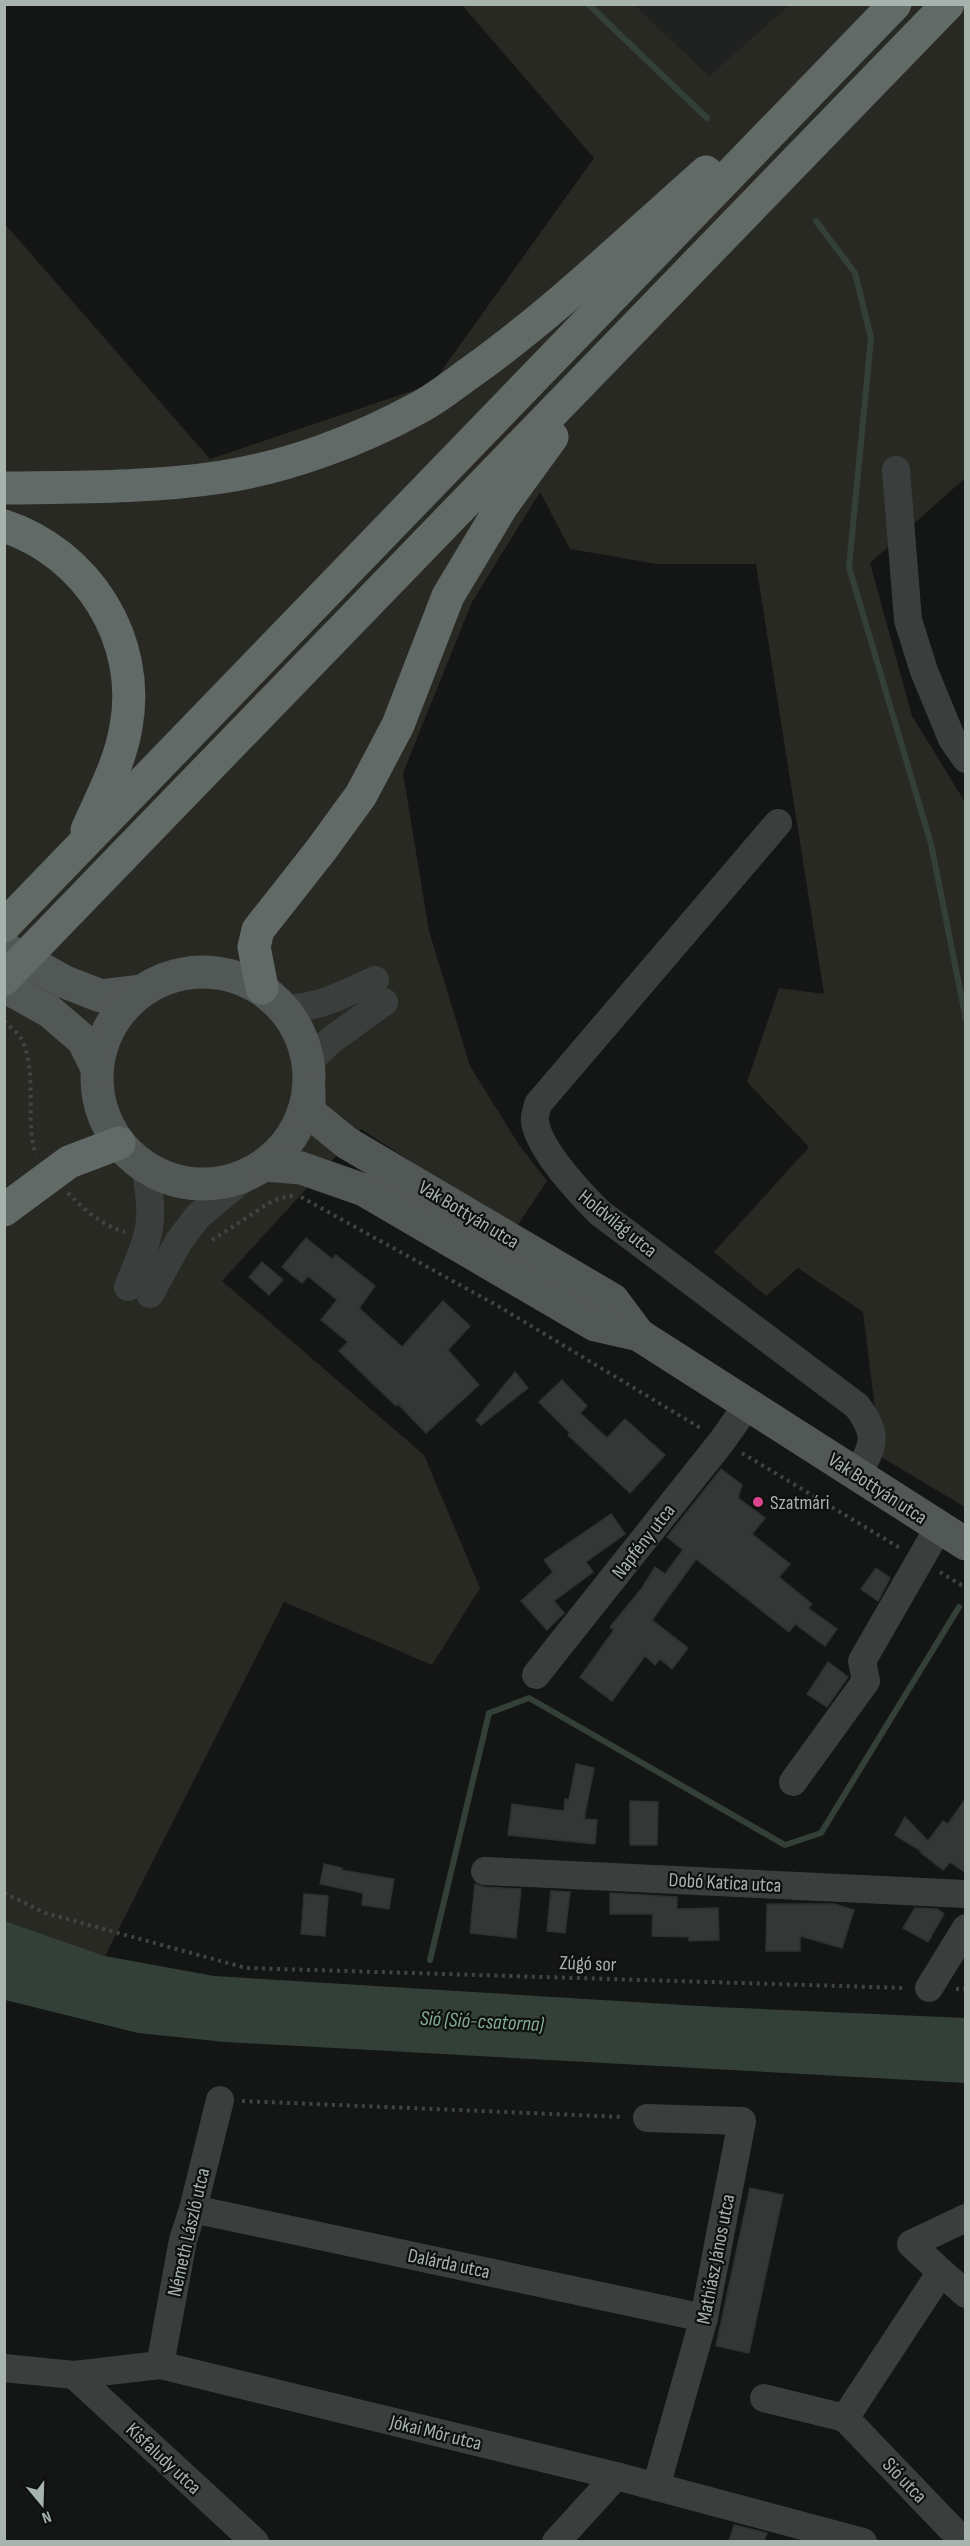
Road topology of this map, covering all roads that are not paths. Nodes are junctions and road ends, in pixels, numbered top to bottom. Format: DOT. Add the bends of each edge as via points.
graph roads {
  1 [pos="895,4"];
  2 [pos="948,4"];
  3 [pos="786,116"];
  4 [pos="619,343"];
  5 [pos="896,470"];
  6 [pos="4,488"];
  7 [pos="4,526"];
  8 [pos="966,759"];
  9 [pos="778,823"];
  10 [pos="80,848"];
  11 [pos="4,926"];
  12 [pos="4,948"];
  13 [pos="4,979"];
  14 [pos="4,986"];
  15 [pos="142,991"];
  16 [pos="273,998"];
  17 [pos="97,1068"];
  18 [pos="309,1076"];
  19 [pos="119,1143"];
  20 [pos="145,1167"];
  21 [pos="256,1170"];
  22 [pos="4,1210"];
  23 [pos="639,1335"];
  24 [pos="748,1404"];
  25 [pos="857,1474"];
  26 [pos="952,1535"];
  27 [pos="536,1675"];
  28 [pos="793,1782"];
  29 [pos="485,1871"];
  30 [pos="966,1894"];
  31 [pos="966,1928"];
  32 [pos="928,1988"];
  33 [pos="220,2100"];
  34 [pos="647,2118"];
  35 [pos="194,2209"];
  36 [pos="966,2218"];
  37 [pos="941,2272"];
  38 [pos="966,2294"];
  39 [pos="704,2318"];
  40 [pos="160,2365"];
  41 [pos="4,2368"];
  42 [pos="74,2375"];
  43 [pos="764,2398"];
  44 [pos="845,2418"];
  45 [pos="616,2476"];
  46 [pos="656,2487"];
  47 [pos="255,2541"];
  48 [pos="556,2541"];
  49 [pos="863,2541"];
  50 [pos="964,2541"];
  1 -- 3 [label="highway"];
  2 -- 4 [label="highway"];
  3 -- 6 [label="highway" via="718,161 553,308 490,358 420,407 361,436 224,477 149,485"];
  3 -- 10 [label="highway"];
  4 -- 13 [label="highway, bridge"];
  4 -- 16 [label="highway" via="502,506 448,596 398,725 361,795 258,930 254,946"];
  5 -- 8 [label="street" via="908,620 952,739"];
  7 -- 10 [label="highway" via="42,543 88,581 120,637 129,695 127,726"];
  9 -- 25 [label="street, Holdvilág utca" via="538,1104 535,1120 539,1135 572,1185 600,1213 857,1406 869,1422 873,1440 870,1454"];
  10 -- 11 [label="highway"];
  12 -- 15 [label="main road" via="65,982 100,996"];
  14 -- 17 [label="main road" via="49,1011 83,1040"];
  15 -- 16 [label="main road" via="171,976 202,971 233,975"];
  15 -- 17 [label="main road" via="116,1016"];
  16 -- 18 [label="main road" via="300,1033"];
  16 -- 18 [label="street" via="302,1009 335,998 379,991 332,1040"];
  17 -- 19 [label="main road" via="98,1095 105,1120"];
  18 -- 21 [label="main road" via="302,1119 286,1144"];
  18 -- 23 [label="main road, Vak Bottyán utca" via="309,1112 347,1143 613,1300"];
  19 -- 20 [label="main road"];
  19 -- 22 [label="highway" via="69,1162"];
  20 -- 21 [label="main road" via="177,1181 213,1184"];
  20 -- 21 [label="street" via="152,1221 139,1290 198,1216"];
  21 -- 23 [label="main road, Vak Bottyán utca" via="301,1168 364,1190 594,1325"];
  23 -- 24 [label="main road, Vak Bottyán utca"];
  24 -- 25 [label="main road, Vak Bottyán utca"];
  24 -- 27 [label="street, Napfény utca"];
  25 -- 26 [label="main road, Vak Bottyán utca"];
  26 -- 28 [label="street" via="920,1561 862,1661 866,1681"];
  29 -- 30 [label="street, Dobó Katica utca"];
  31 -- 32 [label="street"];
  33 -- 35 [label="street, Németh László utca"];
  34 -- 39 [label="street, Mathiász János utca" via="742,2121"];
  35 -- 39 [label="street, Dalárda utca"];
  35 -- 40 [label="street, Németh László utca" via="183,2240"];
  36 -- 37 [label="street" via="911,2244"];
  37 -- 38 [label="street"];
  37 -- 44 [label="street"];
  39 -- 46 [label="street, Mathiász János utca"];
  40 -- 42 [label="street, Jókai Mór utca"];
  40 -- 45 [label="street, Jókai Mór utca"];
  41 -- 42 [label="street, Jókai Mór utca"];
  42 -- 47 [label="street, Kisfaludy utca"];
  43 -- 44 [label="street"];
  44 -- 50 [label="street, Sió utca"];
  45 -- 46 [label="street, Jókai Mór utca"];
  45 -- 48 [label="street"];
  46 -- 49 [label="street, Jókai Mór utca"];
}
